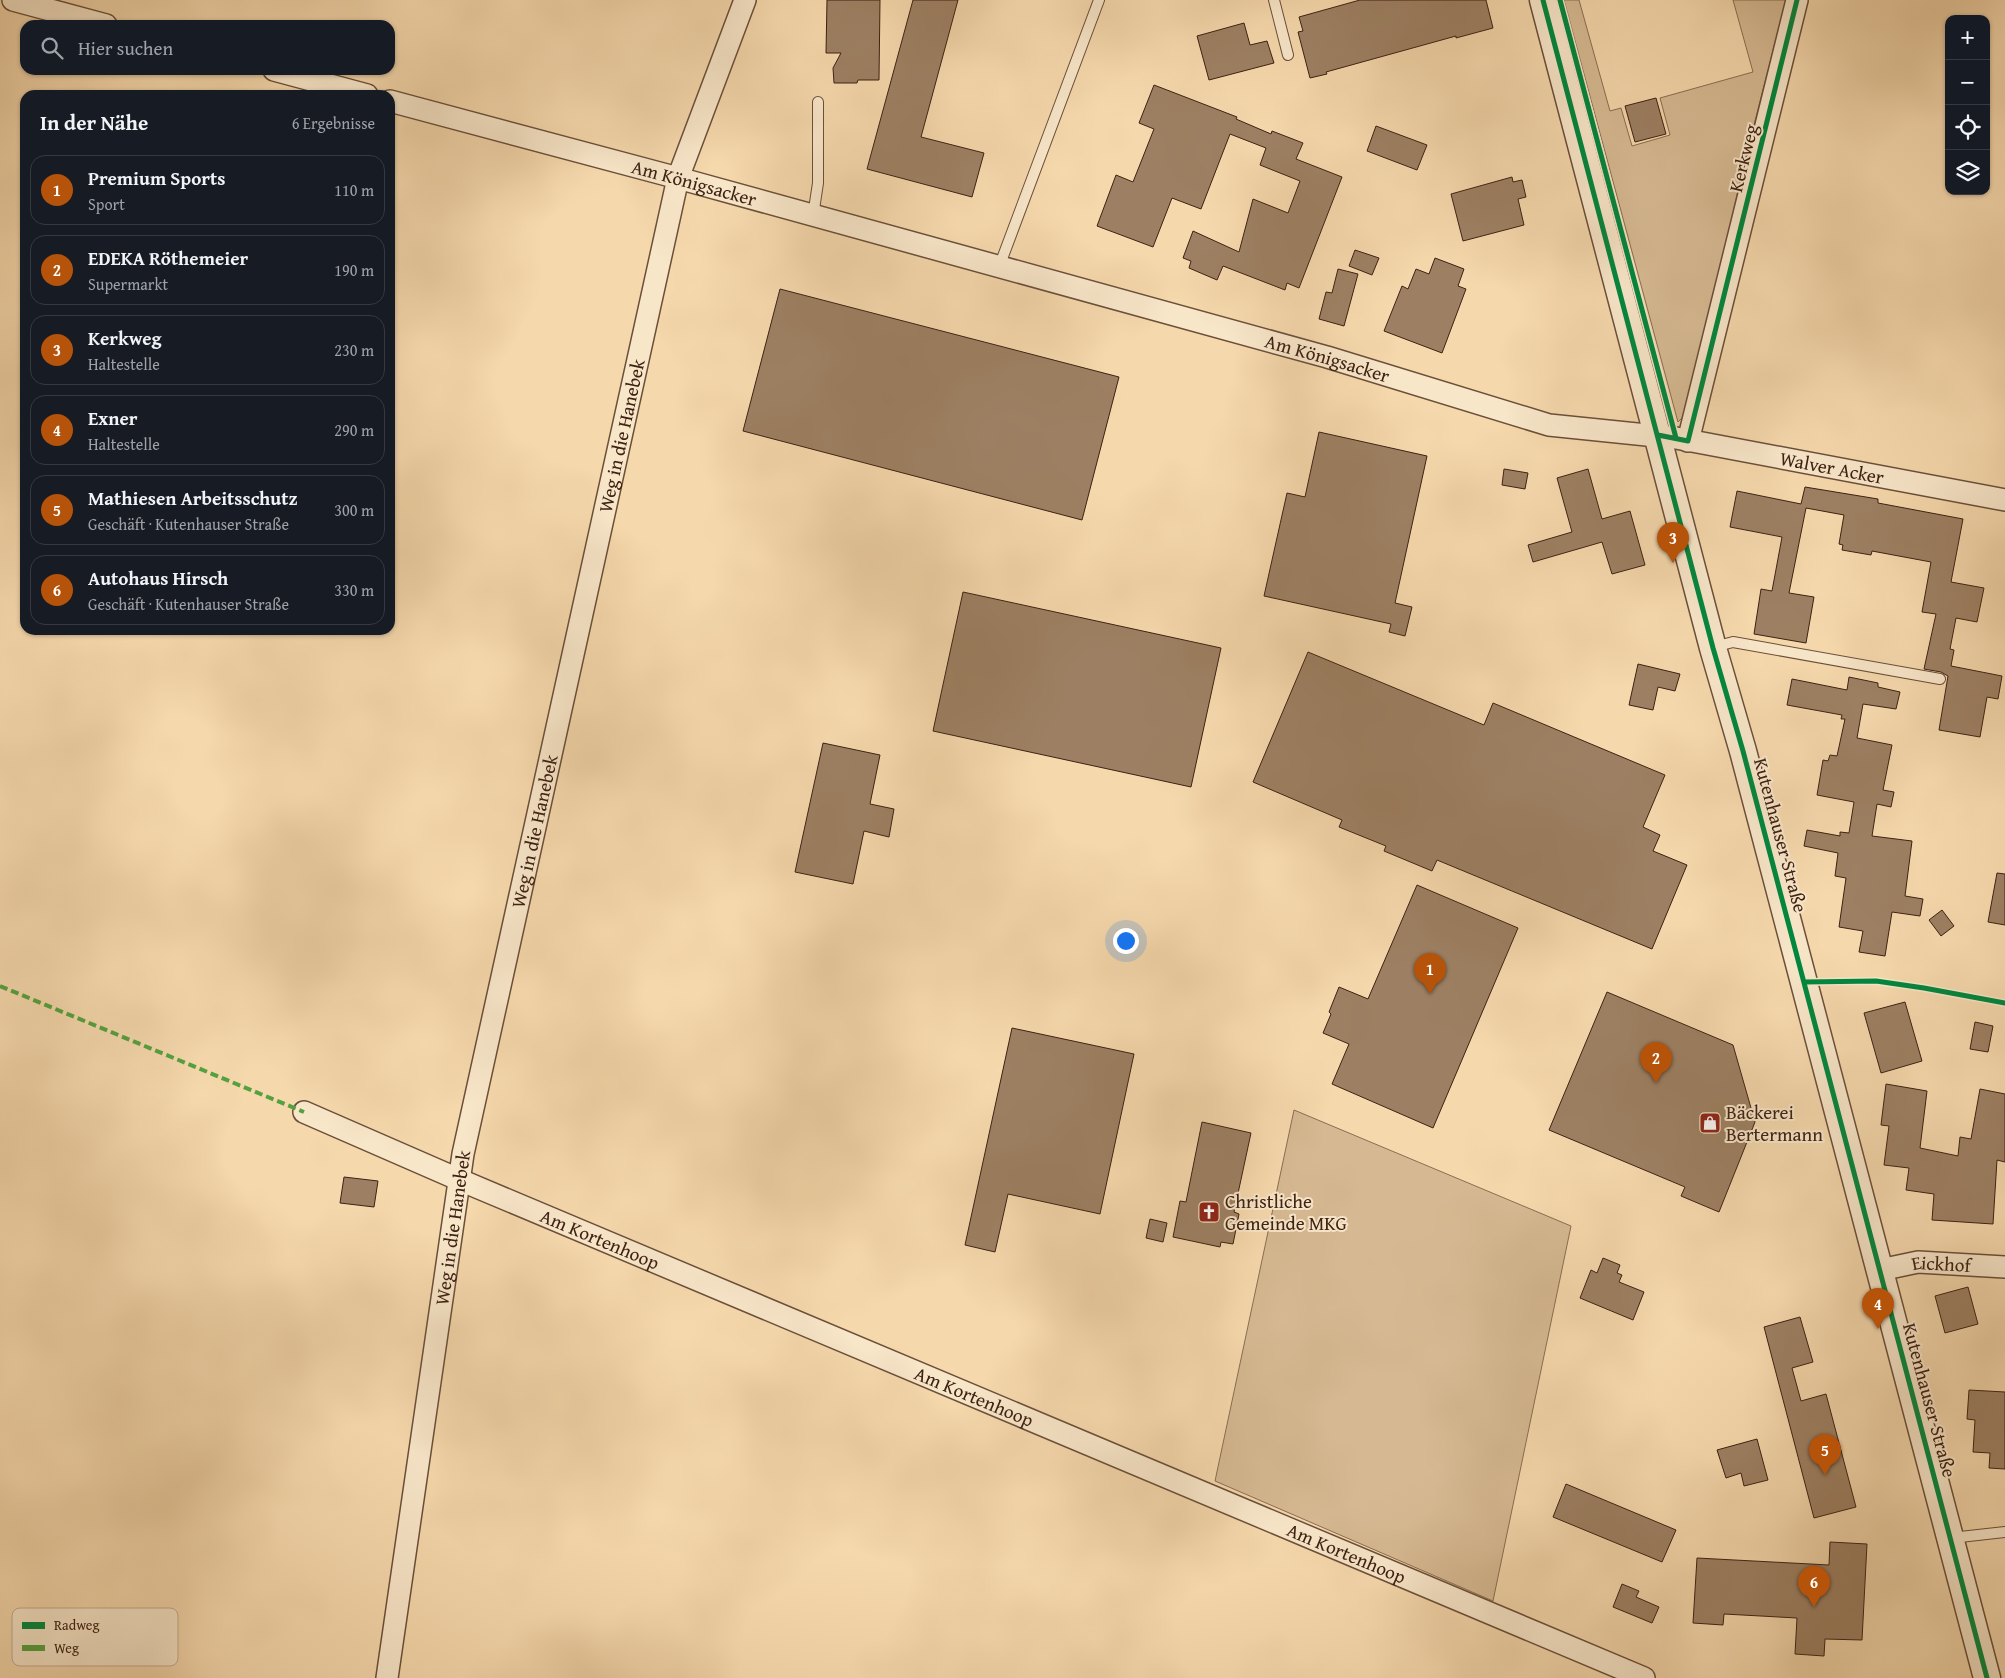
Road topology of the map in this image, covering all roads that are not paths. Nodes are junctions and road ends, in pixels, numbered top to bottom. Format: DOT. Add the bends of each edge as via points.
graph roads {
  1 [pos="12,0"];
  2 [pos="745,0"];
  3 [pos="1098,0"];
  4 [pos="1274,0"];
  5 [pos="1543,0"];
  6 [pos="1797,0"];
  7 [pos="87,20"];
  8 [pos="1288,56"];
  9 [pos="293,75"];
  10 [pos="348,90"];
  11 [pos="395,102"];
  12 [pos="818,102"];
  13 [pos="678,178"];
  14 [pos="813,216"];
  15 [pos="999,267"];
  16 [pos="1658,436"];
  17 [pos="1688,441"];
  18 [pos="2005,500"];
  19 [pos="1713,648"];
  20 [pos="1940,679"];
  21 [pos="304,1112"];
  22 [pos="460,1180"];
  23 [pos="2005,1268"];
  24 [pos="1880,1270"];
  25 [pos="2005,1532"];
  26 [pos="1950,1538"];
  27 [pos="387,1678"];
  28 [pos="1644,1678"];
  29 [pos="1987,1678"];
  1 -- 7 [label="street"];
  2 -- 13 [label="street, Weg in die Hanebek"];
  3 -- 15 [label="lane"];
  4 -- 8 [label="lane"];
  5 -- 16 [label="street, Kutenhauser Straße"];
  6 -- 17 [label="street, Kerkweg"];
  9 -- 10 [label="street"];
  11 -- 13 [label="street, Am Königsacker"];
  12 -- 14 [label="lane" via="818,183"];
  13 -- 14 [label="street, Am Königsacker"];
  13 -- 22 [label="street, Weg in die Hanebek" via="463,1154"];
  14 -- 15 [label="street, Am Königsacker"];
  15 -- 16 [label="street, Am Königsacker" via="1327,357 1549,425"];
  16 -- 17 [label="street, Walver Acker"];
  16 -- 19 [label="street, Kutenhauser Straße"];
  17 -- 18 [label="street, Walver Acker"];
  19 -- 20 [label="lane" via="1733,642"];
  19 -- 24 [label="street, Kutenhauser Straße" via="1746,761"];
  21 -- 22 [label="street, Am Kortenhoop"];
  22 -- 27 [label="street, Weg in die Hanebek"];
  22 -- 28 [label="street, Am Kortenhoop"];
  23 -- 24 [label="street, Eickhof" via="1918,1262"];
  24 -- 26 [label="street, Kutenhauser Straße"];
  25 -- 26 [label="lane"];
  26 -- 29 [label="street, Kutenhauser Straße"];
}
